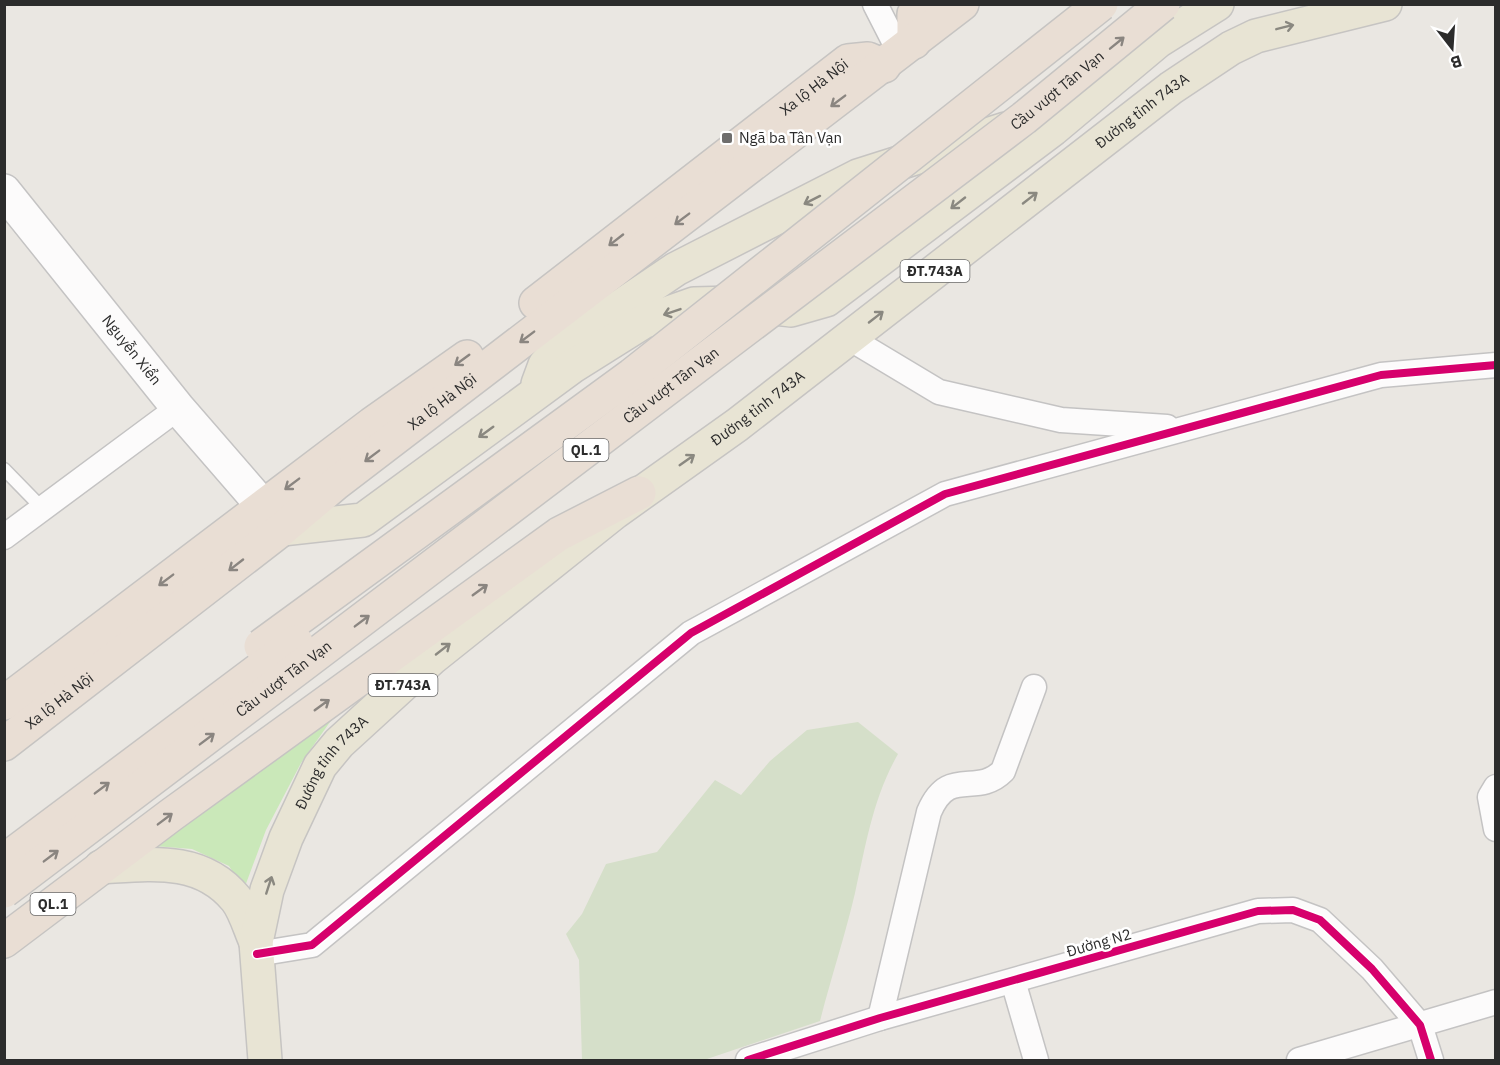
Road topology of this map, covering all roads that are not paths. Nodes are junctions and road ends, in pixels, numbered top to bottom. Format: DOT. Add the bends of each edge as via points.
graph roads {
  1 [pos="875,4"];
  2 [pos="921,4"];
  3 [pos="962,4"];
  4 [pos="1101,4"];
  5 [pos="1129,4"];
  6 [pos="1163,4"];
  7 [pos="1217,4"];
  8 [pos="1385,4"];
  9 [pos="900,53"];
  10 [pos="1134,61"];
  11 [pos="4,191"];
  12 [pos="849,338"];
  13 [pos="1496,365"];
  14 [pos="533,398"];
  15 [pos="178,408"];
  16 [pos="1187,428"];
  17 [pos="4,469"];
  18 [pos="639,493"];
  19 [pos="44,510"];
  20 [pos="272,518"];
  21 [pos="4,537"];
  22 [pos="1034,687"];
  23 [pos="4,703"];
  24 [pos="4,744"];
  25 [pos="1493,792"];
  26 [pos="1496,829"];
  27 [pos="4,833"];
  28 [pos="4,861"];
  29 [pos="101,867"];
  30 [pos="4,891"];
  31 [pos="4,941"];
  32 [pos="257,948"];
  33 [pos="1013,981"];
  34 [pos="1496,1002"];
  35 [pos="880,1018"];
  36 [pos="1420,1024"];
  37 [pos="265,1060"];
  38 [pos="748,1060"];
  39 [pos="1036,1060"];
  40 [pos="1299,1060"];
  41 [pos="1431,1060"];
  1 -- 9 [label="street"];
  2 -- 9 [label="highway"];
  3 -- 9 [label="highway, Xa lộ Hà Nội"];
  4 -- 27 [label="highway, Cầu vượt Tân Vạn / QL.1, bridge" via="632,375"];
  28 -- 5 [label="highway, Cầu vượt Tân Vạn / QL.1, one-way, bridge" via="902,189"];
  30 -- 6 [label="highway, Cầu vượt Tân Vạn / QL.1, one-way, bridge" via="1024,118"];
  7 -- 10 [label="main road, ĐT.743A"];
  12 -- 8 [label="main road, Đường tỉnh 743A / ĐT.743A, one-way" via="1171,88 1231,48 1280,29"];
  9 -- 20 [label="highway, Xa lộ Hà Nội, one-way" via="335,484"];
  10 -- 14 [label="main road, one-way" via="1033,121 858,176 676,268 562,346 545,365"];
  10 -- 14 [label="main road, ĐT.743A, one-way" via="968,195 826,300 791,310 733,303 694,304 643,322 573,366"];
  11 -- 15 [label="main road, Nguyễn Xiển"];
  12 -- 16 [label="street" via="939,392 1061,420"];
  18 -- 12 [label="main road, Đường tỉnh 743A / ĐT.743A, one-way" via="737,425"];
  13 -- 16 [label="street" via="1381,375"];
  14 -- 20 [label="main road, ĐT.743A, one-way" via="363,520"];
  15 -- 19 [label="street"];
  15 -- 20 [label="main road, Nguyễn Xiển"];
  16 -- 32 [label="street" via="945,494 690,633 312,945"];
  17 -- 19 [label="lane"];
  29 -- 18 [label="highway, QL.1, one-way" via="559,534"];
  32 -- 18 [label="main road, Đường tỉnh 743A / ĐT.743A, one-way" via="267,890 285,838 320,766 339,742 432,658"];
  19 -- 21 [label="street"];
  20 -- 23 [label="highway, Xa lộ Hà Nội, one-way"];
  20 -- 24 [label="highway, Xa lộ Hà Nội, one-way"];
  22 -- 35 [label="street" via="1003,771 994,780 947,786 936,796"];
  25 -- 26 [label="street"];
  29 -- 31 [label="highway, QL.1"];
  29 -- 32 [label="main road, Đường tỉnh 743A / ĐT.743A" via="164,863 208,875 237,900"];
  32 -- 37 [label="main road, Đường tỉnh 743A / ĐT.743A"];
  33 -- 35 [label="street, Đường N2"];
  33 -- 36 [label="street, Đường N2" via="1258,911 1293,910 1320,920 1372,969"];
  33 -- 39 [label="street"];
  34 -- 36 [label="street"];
  35 -- 38 [label="street, Đường N2"];
  36 -- 40 [label="street"];
  36 -- 41 [label="street"];
}
